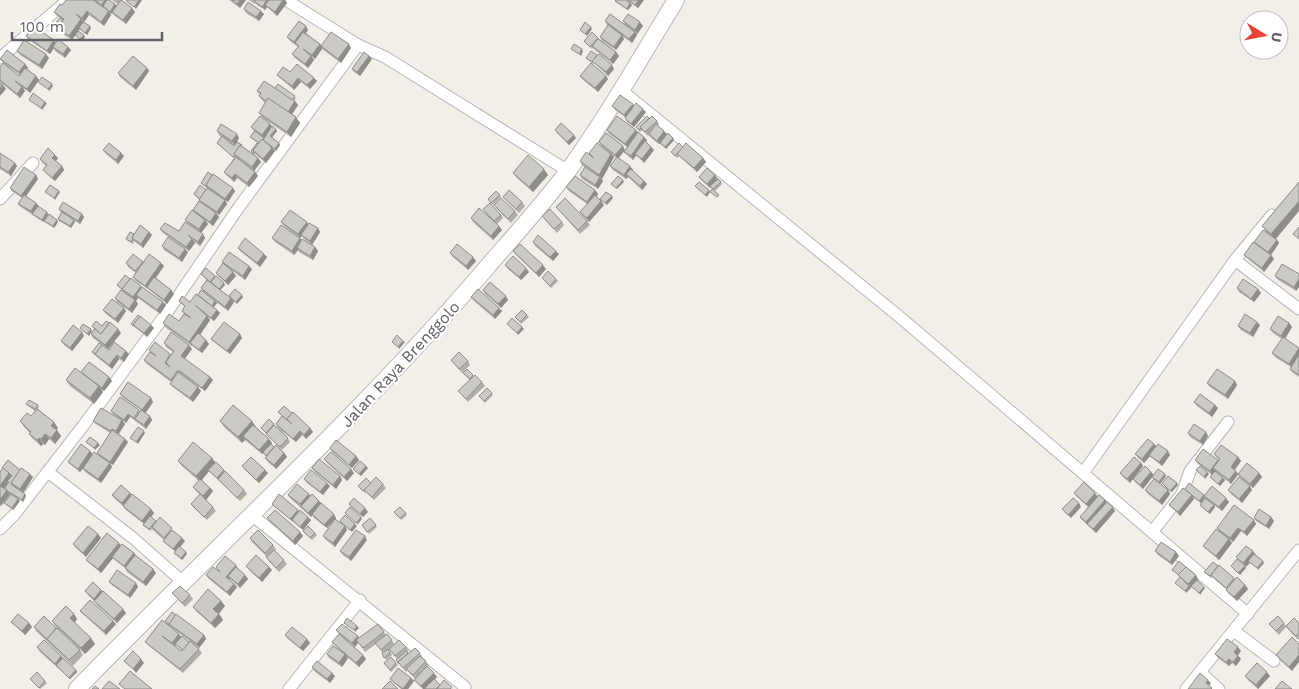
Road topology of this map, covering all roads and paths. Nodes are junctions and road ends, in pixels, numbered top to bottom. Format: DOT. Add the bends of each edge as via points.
graph roads {
  1 [pos="68,0"];
  2 [pos="286,0"];
  3 [pos="676,0"];
  4 [pos="358,45"];
  5 [pos="0,58"];
  6 [pos="621,90"];
  7 [pos="33,163"];
  8 [pos="568,171"];
  9 [pos="0,199"];
  10 [pos="1282,204"];
  11 [pos="1235,260"];
  12 [pos="1299,309"];
  13 [pos="1228,422"];
  14 [pos="48,472"];
  15 [pos="1083,473"];
  16 [pos="253,516"];
  17 [pos="0,529"];
  18 [pos="1152,532"];
  19 [pos="1299,550"];
  20 [pos="184,583"];
  21 [pos="360,600"];
  22 [pos="1248,614"];
  23 [pos="1234,631"];
  24 [pos="1274,660"];
  25 [pos="1200,672"];
  26 [pos="465,688"];
  27 [pos="78,689"];
  28 [pos="289,689"];
  29 [pos="1186,689"];
  30 [pos="1219,689"];
  1 -- 5 [label="street"];
  2 -- 4 [label="street"];
  3 -- 6 [label="main road, Jalan Raya Brenggolo"];
  4 -- 8 [label="street" via="386,57"];
  4 -- 14 [label="street" via="168,311"];
  6 -- 8 [label="main road, Jalan Raya Brenggolo"];
  6 -- 15 [label="street" via="901,318"];
  7 -- 9 [label="street"];
  8 -- 16 [label="main road, Jalan Raya Brenggolo" via="449,312"];
  10 -- 11 [label="street"];
  11 -- 12 [label="street"];
  11 -- 15 [label="street"];
  13 -- 18 [label="street" via="1190,471 1182,494"];
  14 -- 17 [label="street"];
  14 -- 20 [label="street" via="133,538"];
  15 -- 18 [label="street"];
  16 -- 20 [label="main road, Jalan Raya Brenggolo"];
  16 -- 21 [label="street"];
  18 -- 22 [label="street"];
  19 -- 22 [label="street"];
  20 -- 27 [label="main road, Jalan Raya Brenggolo"];
  21 -- 26 [label="street"];
  21 -- 28 [label="street"];
  22 -- 23 [label="street"];
  23 -- 24 [label="street"];
  23 -- 25 [label="street"];
  25 -- 29 [label="street"];
  25 -- 30 [label="street"];
}
